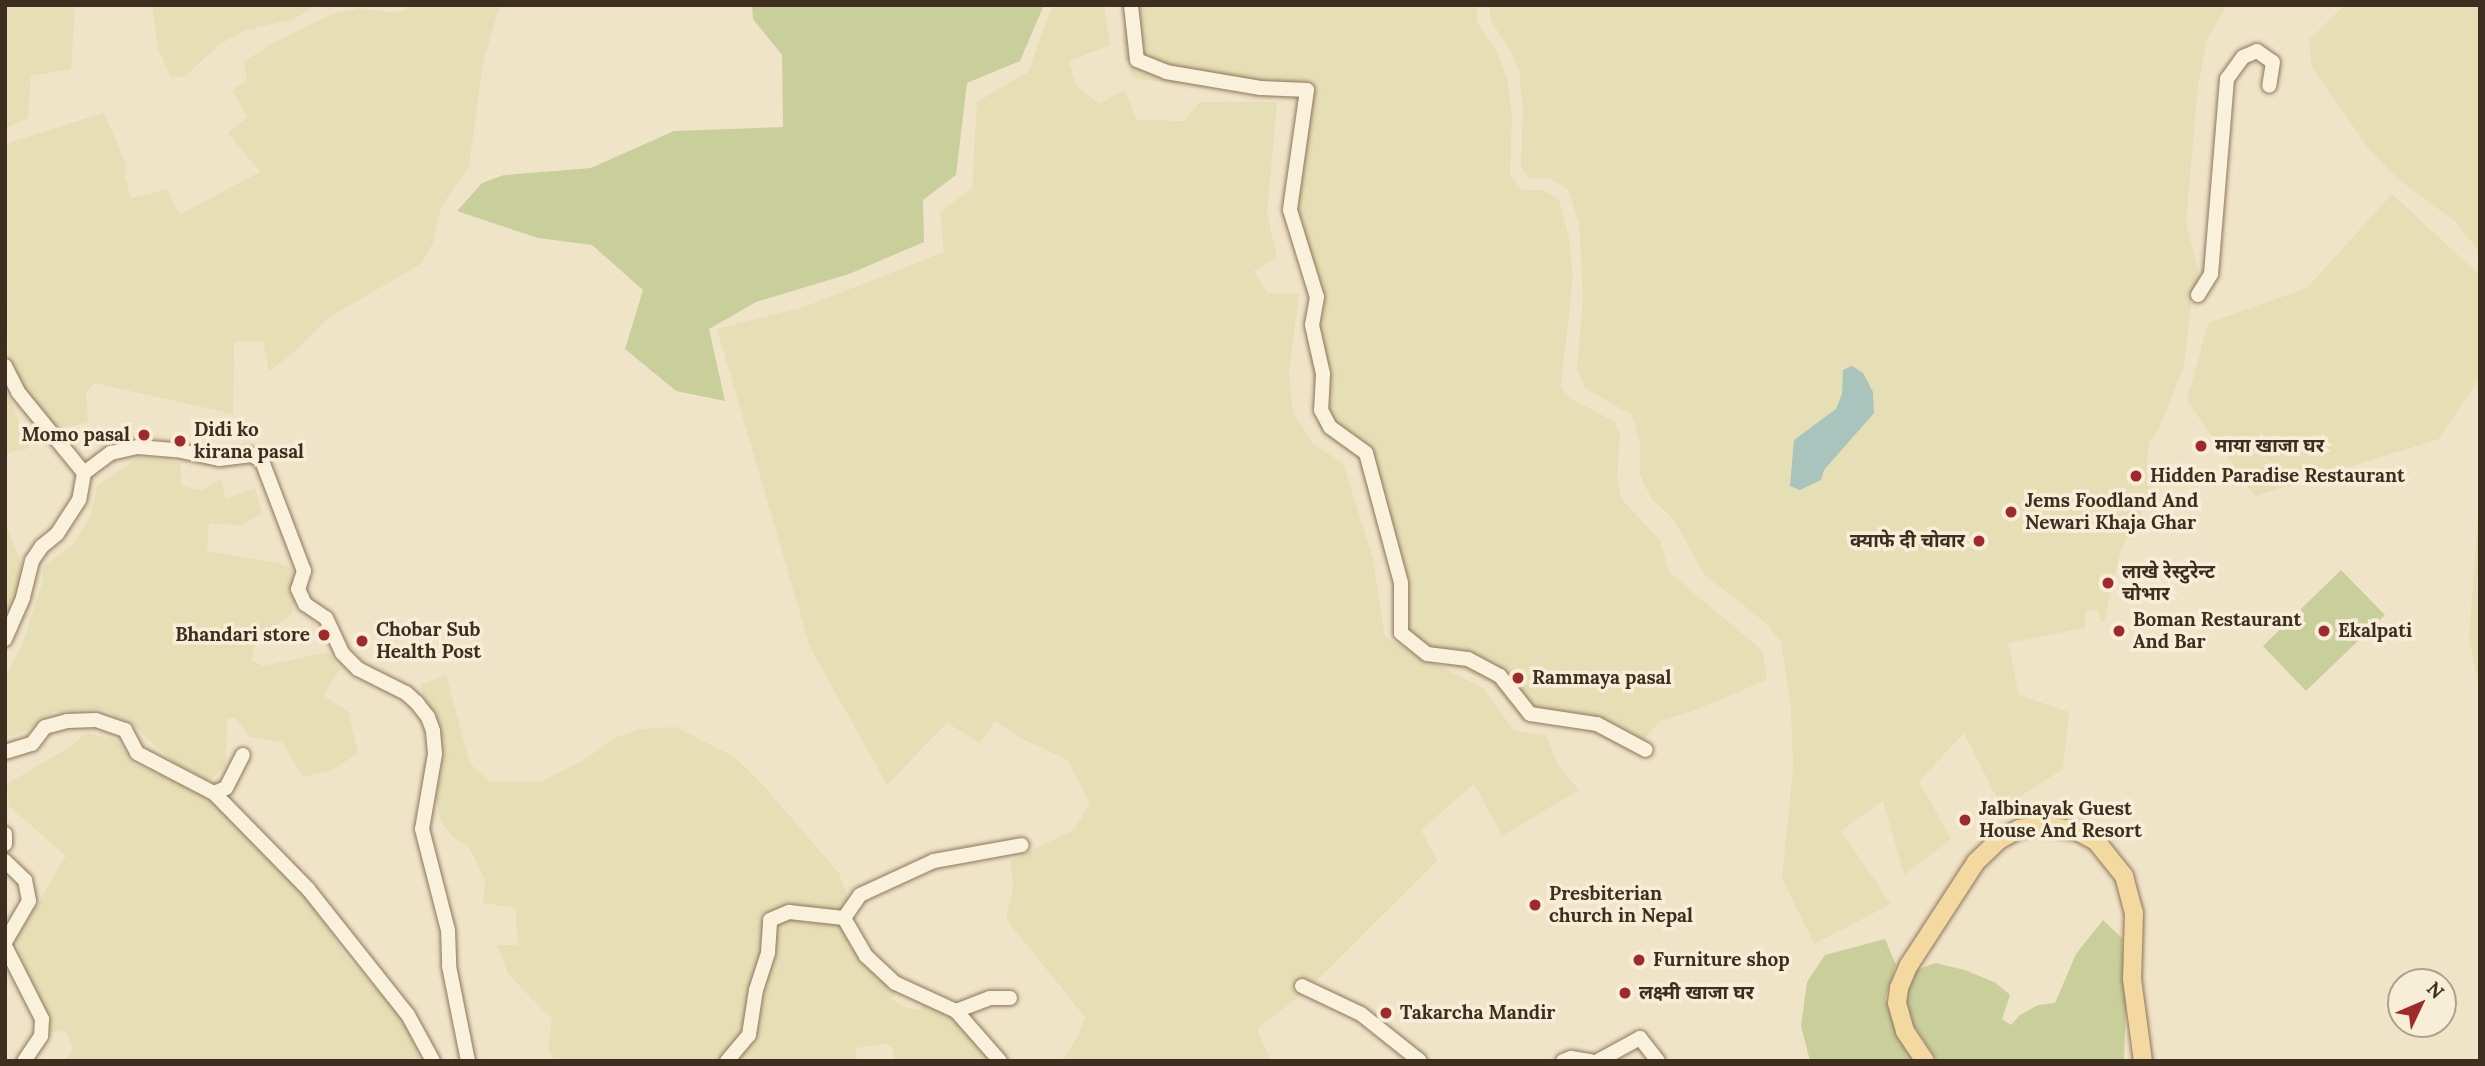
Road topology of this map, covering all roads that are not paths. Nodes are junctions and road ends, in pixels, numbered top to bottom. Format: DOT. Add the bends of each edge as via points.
graph roads {
  1 [pos="1131,5"];
  2 [pos="2269,86"];
  3 [pos="2198,295"];
  4 [pos="5,366"];
  5 [pos="84,473"];
  6 [pos="5,639"];
  7 [pos="1646,750"];
  8 [pos="5,752"];
  9 [pos="243,755"];
  10 [pos="214,793"];
  11 [pos="5,834"];
  12 [pos="5,844"];
  13 [pos="1022,845"];
  14 [pos="5,861"];
  15 [pos="844,918"];
  16 [pos="5,944"];
  17 [pos="1302,986"];
  18 [pos="1010,998"];
  19 [pos="956,1011"];
  20 [pos="24,1061"];
  21 [pos="433,1061"];
  22 [pos="468,1061"];
  23 [pos="727,1061"];
  24 [pos="1000,1061"];
  25 [pos="1420,1061"];
  26 [pos="1563,1061"];
  27 [pos="1591,1061"];
  28 [pos="1598,1061"];
  29 [pos="1658,1061"];
  30 [pos="1925,1061"];
  31 [pos="2143,1061"];
  1 -- 7 [label="street" via="1137,60 1166,72 1261,88 1307,90 1290,210 1317,297 1312,325 1323,374 1321,410 1330,427 1366,453 1401,583 1401,633 1427,654 1468,659 1500,676 1530,714 1597,724"];
  2 -- 3 [label="street" via="2273,62 2257,51 2243,57 2227,79 2211,274"];
  4 -- 5 [label="street" via="18,392"];
  5 -- 6 [label="street" via="79,500 32,561 23,598"];
  5 -- 22 [label="street" via="111,453 138,447 219,459 252,456 262,461 304,571 298,589 305,604 326,618 342,653 358,670 406,692 428,717 433,731 435,754 422,829 448,930 449,966"];
  8 -- 10 [label="street" via="32,744 45,727 67,720 96,720 125,730 137,753"];
  9 -- 10 [label="street" via="226,788"];
  10 -- 21 [label="street" via="308,889 408,1015"];
  11 -- 12 [label="street"];
  13 -- 15 [label="street" via="921,866 860,895"];
  14 -- 16 [label="street" via="25,880 29,901"];
  15 -- 19 [label="street" via="866,956 895,983"];
  15 -- 23 [label="street" via="789,912 770,920 768,953 755,990 749,1035"];
  16 -- 20 [label="street" via="43,1019 41,1036"];
  17 -- 25 [label="street" via="1361,1014"];
  18 -- 19 [label="street" via="990,998"];
  19 -- 24 [label="street"];
  26 -- 27 [label="street"];
  28 -- 29 [label="street" via="1640,1038"];
  30 -- 31 [label="main road" via="1905,1031 1897,1003 1909,965 1976,862 2009,834 2040,825 2077,831 2096,841 2124,876 2134,913 2132,979"];
}
